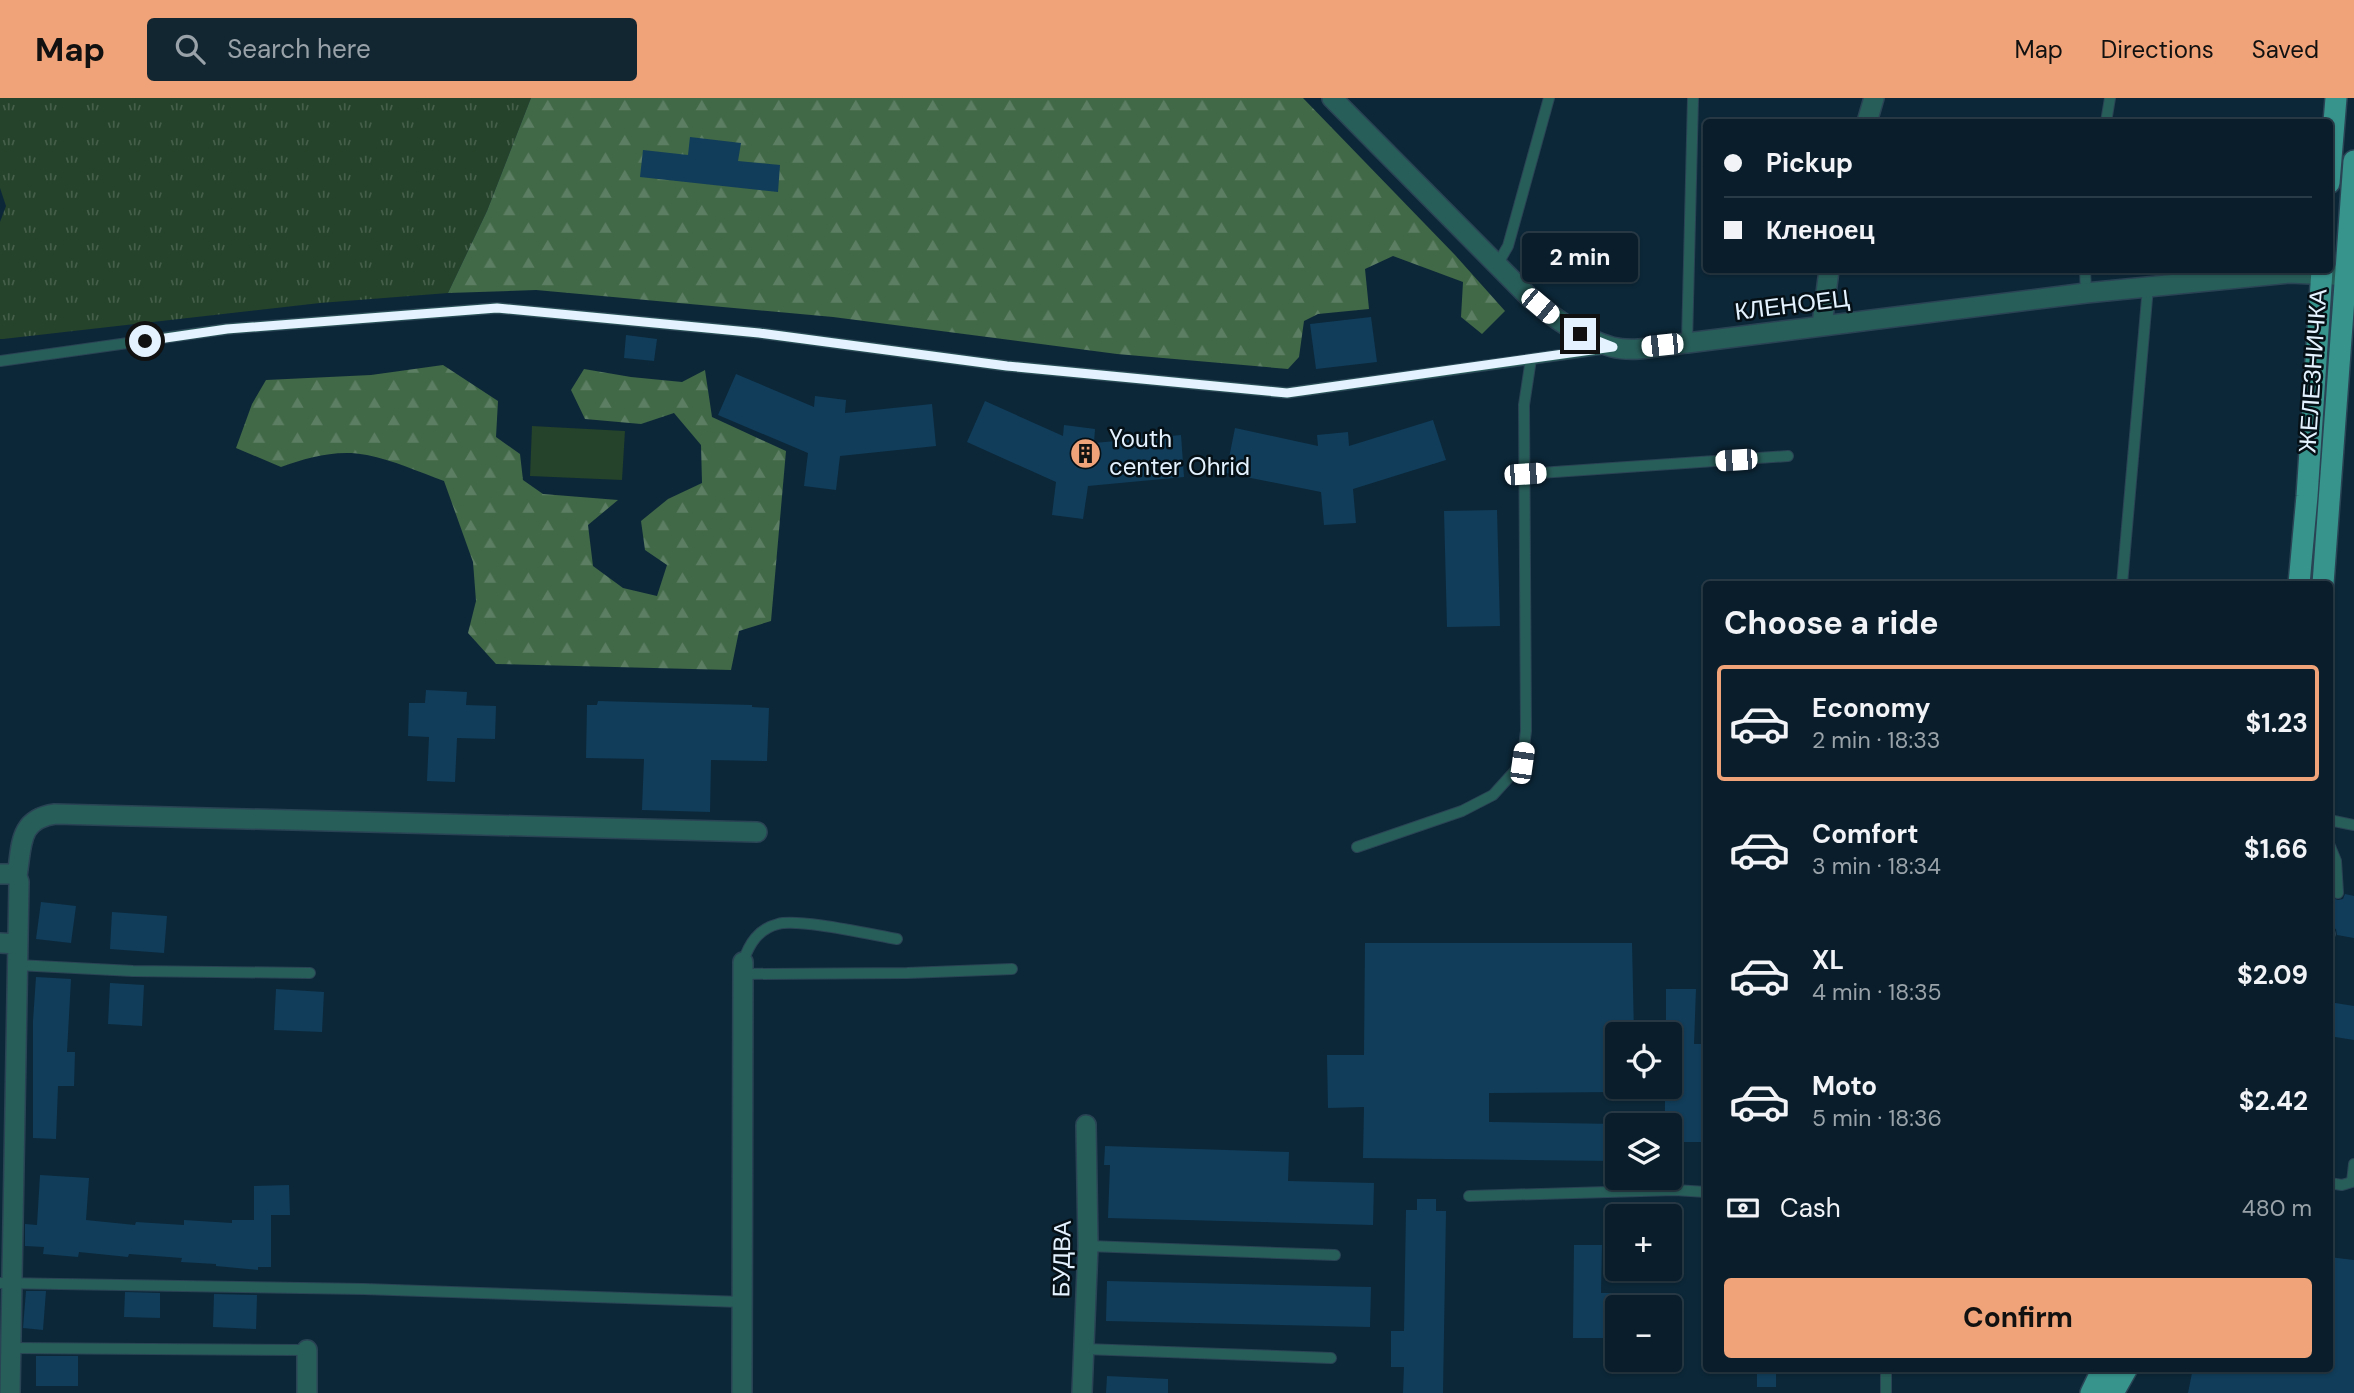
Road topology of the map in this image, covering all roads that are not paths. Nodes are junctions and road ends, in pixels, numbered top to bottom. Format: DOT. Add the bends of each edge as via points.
graph roads {
  1 [pos="1332,98"];
  2 [pos="1549,98"];
  3 [pos="1693,98"];
  4 [pos="1874,98"];
  5 [pos="2110,98"];
  6 [pos="2336,98"];
  7 [pos="1868,119"];
  8 [pos="2106,119"];
  9 [pos="2333,134"];
  10 [pos="2354,160"];
  11 [pos="1497,265"];
  12 [pos="1829,273"];
  13 [pos="2085,273"];
  14 [pos="2289,273"];
  15 [pos="2322,273"];
  16 [pos="2350,275"];
  17 [pos="2148,287"];
  18 [pos="2085,293"];
  19 [pos="1822,326"];
  20 [pos="2354,337"];
  21 [pos="1687,343"];
  22 [pos="1613,347"];
  23 [pos="1531,359"];
  24 [pos="0,360"];
  25 [pos="2340,362"];
  26 [pos="1788,456"];
  27 [pos="1525,474"];
  28 [pos="2122,581"];
  29 [pos="2299,581"];
  30 [pos="2323,581"];
  31 [pos="2333,821"];
  32 [pos="2354,825"];
  33 [pos="757,832"];
  34 [pos="1357,846"];
  35 [pos="2333,854"];
  36 [pos="8,875"];
  37 [pos="2338,893"];
  38 [pos="897,939"];
  39 [pos="9,943"];
  40 [pos="17,965"];
  41 [pos="743,968"];
  42 [pos="1012,969"];
  43 [pos="310,973"];
  44 [pos="1086,1125"];
  45 [pos="2354,1164"];
  46 [pos="6,1177"];
  47 [pos="2333,1184"];
  48 [pos="1703,1192"];
  49 [pos="1469,1196"];
  50 [pos="1088,1246"];
  51 [pos="1335,1255"];
  52 [pos="6,1283"];
  53 [pos="742,1302"];
  54 [pos="10,1348"];
  55 [pos="1084,1349"];
  56 [pos="307,1350"];
  57 [pos="1331,1359"];
  58 [pos="1886,1372"];
  59 [pos="2120,1372"];
  60 [pos="2097,1386"];
  61 [pos="10,1393"];
  62 [pos="307,1393"];
  63 [pos="742,1393"];
  64 [pos="1082,1393"];
  65 [pos="1886,1393"];
  1 -- 11 [label="street, КЛЕНОЕЦ"];
  2 -- 11 [label="lane" via="1508,246"];
  3 -- 21 [label="lane"];
  4 -- 7 [label="street"];
  5 -- 8 [label="lane"];
  6 -- 9 [label="main road"];
  10 -- 16 [label="main road, ЖЕЛЕЗНИЧКА"];
  11 -- 22 [label="street, КЛЕНОЕЦ" via="1551,315 1580,334"];
  12 -- 19 [label="street"];
  13 -- 18 [label="lane"];
  14 -- 17 [label="street, КЛЕНОЕЦ"];
  15 -- 29 [label="main road, ЖЕЛЕЗНИЧКА"];
  16 -- 25 [label="main road, ЖЕЛЕЗНИЧКА"];
  17 -- 18 [label="street, КЛЕНОЕЦ"];
  17 -- 28 [label="lane"];
  18 -- 19 [label="street, КЛЕНОЕЦ"];
  19 -- 21 [label="street, КЛЕНОЕЦ"];
  20 -- 25 [label="main road"];
  21 -- 22 [label="street, КЛЕНОЕЦ"];
  22 -- 23 [label="lane"];
  23 -- 24 [label="lane" via="1287,393 497,308 227,329"];
  23 -- 27 [label="lane" via="1524,405"];
  25 -- 30 [label="main road, ЖЕЛЕЗНИЧКА"];
  26 -- 27 [label="lane"];
  27 -- 34 [label="lane" via="1526,731 1522,763 1493,795 1462,811"];
  31 -- 32 [label="lane"];
  33 -- 36 [label="street" via="55,814 40,816 25,830"];
  35 -- 37 [label="lane"];
  36 -- 39 [label="street" via="19,882"];
  38 -- 41 [label="lane" via="779,923 760,932 748,946"];
  39 -- 40 [label="street"];
  40 -- 43 [label="lane"];
  40 -- 46 [label="street"];
  41 -- 42 [label="lane" via="907,973"];
  41 -- 53 [label="street"];
  44 -- 50 [label="street, БУДВА"];
  45 -- 47 [label="lane" via="2352,1182"];
  46 -- 52 [label="street"];
  48 -- 49 [label="lane"];
  50 -- 51 [label="lane"];
  50 -- 55 [label="street, БУДВА"];
  52 -- 53 [label="lane"];
  52 -- 54 [label="street"];
  53 -- 63 [label="street"];
  54 -- 56 [label="lane"];
  54 -- 61 [label="street"];
  55 -- 57 [label="lane"];
  55 -- 64 [label="street, БУДВА"];
  56 -- 62 [label="street"];
  58 -- 65 [label="lane"];
  59 -- 60 [label="main road"];
}
